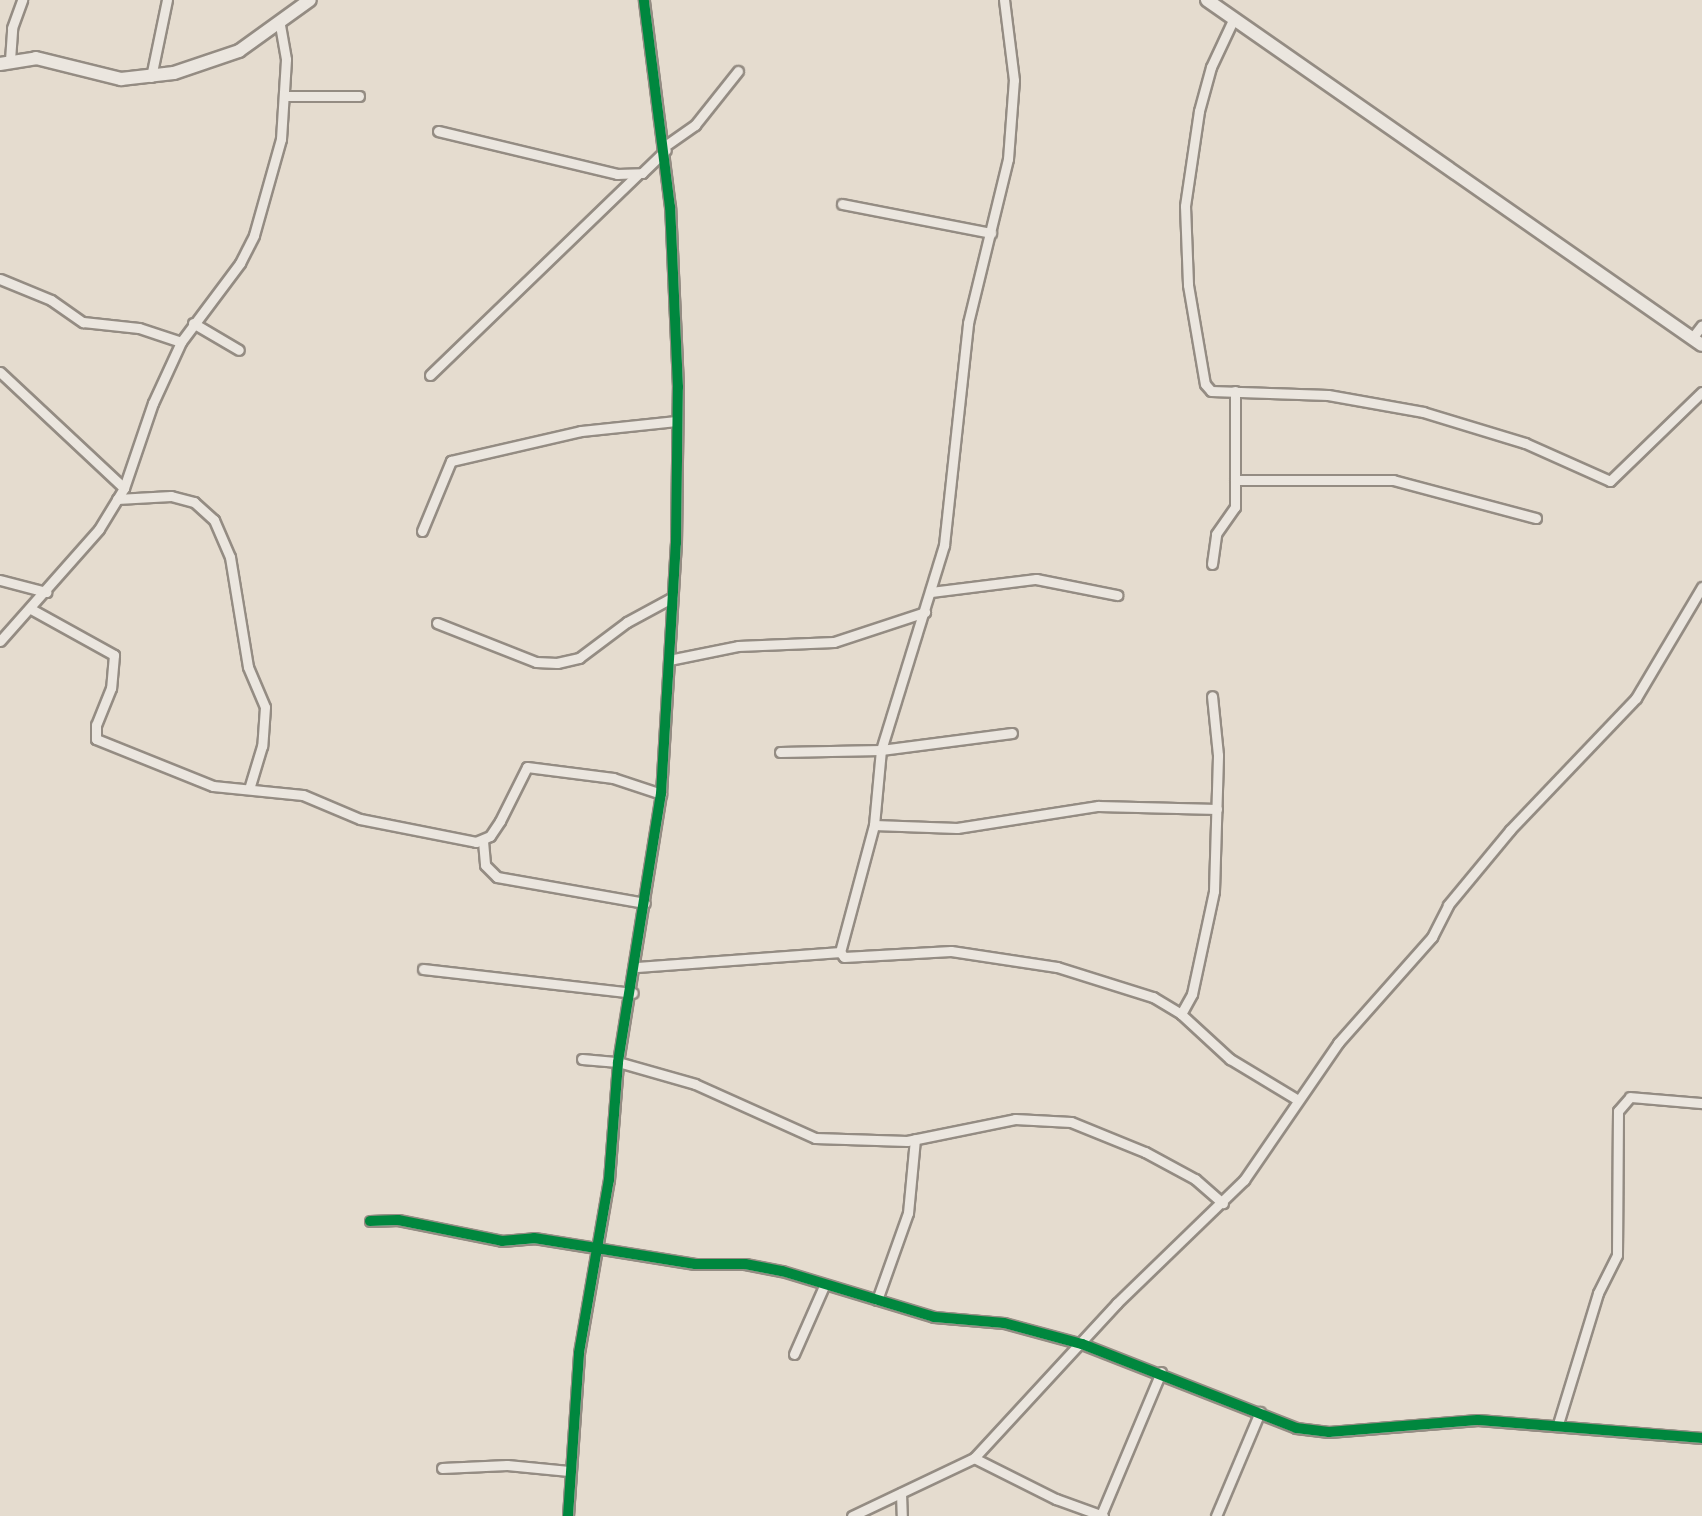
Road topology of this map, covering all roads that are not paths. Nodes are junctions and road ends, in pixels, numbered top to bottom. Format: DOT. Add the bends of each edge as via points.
graph roads {
  1 [pos="22,0"];
  2 [pos="167,0"];
  3 [pos="310,0"];
  4 [pos="644,0"];
  5 [pos="1004,0"];
  6 [pos="1207,0"];
  7 [pos="1234,18"];
  8 [pos="280,25"];
  9 [pos="5,62"];
  10 [pos="738,71"];
  11 [pos="151,77"];
  12 [pos="285,96"];
  13 [pos="359,96"];
  14 [pos="438,131"];
  15 [pos="665,148"];
  16 [pos="637,175"];
  17 [pos="842,204"];
  18 [pos="991,233"];
  19 [pos="0,279"];
  20 [pos="193,323"];
  21 [pos="1702,325"];
  22 [pos="181,342"];
  23 [pos="1697,342"];
  24 [pos="239,350"];
  25 [pos="0,372"];
  26 [pos="430,375"];
  27 [pos="1235,391"];
  28 [pos="1702,392"];
  29 [pos="676,421"];
  30 [pos="1235,480"];
  31 [pos="124,488"];
  32 [pos="117,499"];
  33 [pos="1536,518"];
  34 [pos="422,531"];
  35 [pos="1212,564"];
  36 [pos="0,580"];
  37 [pos="1702,587"];
  38 [pos="46,592"];
  39 [pos="931,592"];
  40 [pos="1117,595"];
  41 [pos="673,597"];
  42 [pos="31,609"];
  43 [pos="925,612"];
  44 [pos="437,623"];
  45 [pos="0,641"];
  46 [pos="669,660"];
  47 [pos="1212,696"];
  48 [pos="1012,733"];
  49 [pos="881,750"];
  50 [pos="780,752"];
  51 [pos="249,789"];
  52 [pos="661,794"];
  53 [pos="1217,809"];
  54 [pos="874,825"];
  55 [pos="483,841"];
  56 [pos="645,903"];
  57 [pos="840,952"];
  58 [pos="637,967"];
  59 [pos="423,969"];
  60 [pos="633,993"];
  61 [pos="1181,1014"];
  62 [pos="582,1059"];
  63 [pos="618,1062"];
  64 [pos="1298,1100"];
  65 [pos="1702,1103"];
  66 [pos="915,1139"];
  67 [pos="1223,1203"];
  68 [pos="370,1221"];
  69 [pos="597,1248"];
  70 [pos="824,1286"];
  71 [pos="877,1300"];
  72 [pos="1082,1344"];
  73 [pos="794,1354"];
  74 [pos="1161,1372"];
  75 [pos="1260,1412"];
  76 [pos="1558,1424"];
  77 [pos="1702,1438"];
  78 [pos="974,1458"];
  79 [pos="442,1468"];
  80 [pos="569,1471"];
  81 [pos="901,1493"];
  82 [pos="568,1516"];
  83 [pos="852,1516"];
  84 [pos="902,1516"];
  85 [pos="1102,1516"];
  86 [pos="1216,1516"];
  1 -- 9 [label="street"];
  2 -- 11 [label="street"];
  3 -- 8 [label="main road"];
  4 -- 15 [label="street"];
  5 -- 18 [label="street" via="1013,114"];
  6 -- 7 [label="main road"];
  7 -- 23 [label="main road"];
  7 -- 27 [label="street" via="1211,67 1199,111 1185,206 1188,285 1205,384 1211,391"];
  8 -- 11 [label="main road" via="239,51"];
  8 -- 12 [label="street"];
  9 -- 11 [label="main road" via="36,58 104,77"];
  10 -- 15 [label="street" via="695,125"];
  12 -- 13 [label="street"];
  12 -- 20 [label="street" via="274,175 254,235 240,263"];
  14 -- 16 [label="street" via="586,169"];
  15 -- 16 [label="street"];
  15 -- 29 [label="street"];
  16 -- 26 [label="street"];
  17 -- 18 [label="street"];
  18 -- 39 [label="street" via="968,323 951,505"];
  19 -- 22 [label="street" via="51,300 83,322 139,328"];
  20 -- 22 [label="street"];
  20 -- 24 [label="street"];
  21 -- 23 [label="street"];
  22 -- 31 [label="street"];
  25 -- 31 [label="street"];
  27 -- 28 [label="street" via="1328,395 1436,415 1525,443 1610,481"];
  27 -- 30 [label="street"];
  29 -- 34 [label="street" via="581,431 451,461"];
  29 -- 41 [label="street"];
  30 -- 33 [label="street" via="1382,479"];
  30 -- 35 [label="street" via="1235,507 1216,534"];
  31 -- 32 [label="street"];
  32 -- 38 [label="street"];
  32 -- 51 [label="street" via="171,496 194,502 214,520 230,557 248,667 265,707 262,746"];
  36 -- 38 [label="street"];
  37 -- 64 [label="street" via="1636,698 1501,840 1448,905 1432,937 1338,1043"];
  38 -- 42 [label="street"];
  39 -- 40 [label="street" via="1036,579"];
  39 -- 43 [label="street"];
  41 -- 44 [label="street" via="627,622 579,658 557,663 536,662"];
  41 -- 46 [label="street"];
  42 -- 45 [label="street"];
  42 -- 51 [label="street" via="114,655 96,739 213,786"];
  43 -- 46 [label="street" via="834,642 738,646"];
  43 -- 49 [label="street"];
  46 -- 52 [label="street"];
  47 -- 53 [label="street"];
  48 -- 49 [label="street"];
  49 -- 50 [label="street"];
  49 -- 54 [label="street"];
  51 -- 55 [label="street" via="303,795 360,819"];
  52 -- 55 [label="street" via="613,778 527,767 500,821"];
  52 -- 56 [label="street"];
  53 -- 54 [label="street" via="1098,806 957,828"];
  53 -- 61 [label="street" via="1210,920 1199,947 1192,994"];
  54 -- 57 [label="street"];
  55 -- 56 [label="street" via="485,865 497,877"];
  56 -- 58 [label="street"];
  57 -- 58 [label="street"];
  57 -- 61 [label="street" via="844,957 951,951 1057,967 1130,986"];
  58 -- 60 [label="street"];
  59 -- 60 [label="street"];
  60 -- 63 [label="street"];
  61 -- 64 [label="street" via="1230,1059"];
  62 -- 63 [label="street"];
  63 -- 66 [label="street" via="695,1084 815,1138"];
  63 -- 69 [label="street" via="609,1180"];
  64 -- 67 [label="street"];
  65 -- 76 [label="street" via="1630,1097 1618,1111 1617,1255 1598,1293"];
  66 -- 67 [label="street" via="1015,1119 1071,1122 1145,1152 1195,1179"];
  66 -- 71 [label="street" via="908,1213"];
  67 -- 72 [label="street" via="1117,1303"];
  68 -- 69 [label="street" via="398,1220 502,1241 534,1238"];
  69 -- 70 [label="street" via="695,1264 745,1264"];
  69 -- 80 [label="street" via="579,1353"];
  70 -- 71 [label="street"];
  70 -- 73 [label="street"];
  71 -- 72 [label="street" via="934,1317 1004,1323"];
  72 -- 74 [label="street"];
  72 -- 78 [label="street"];
  74 -- 75 [label="street"];
  74 -- 85 [label="street"];
  75 -- 76 [label="street" via="1320,1432 1441,1420"];
  75 -- 86 [label="street"];
  76 -- 77 [label="street"];
  78 -- 81 [label="street"];
  78 -- 85 [label="street"];
  79 -- 80 [label="street" via="507,1465"];
  80 -- 82 [label="street"];
  81 -- 83 [label="street"];
  81 -- 84 [label="street"];
}
